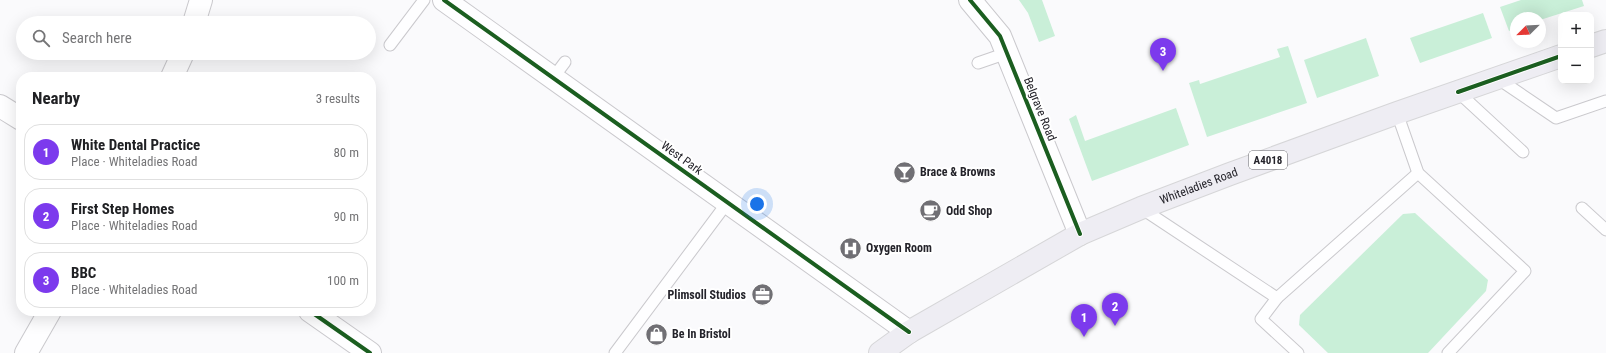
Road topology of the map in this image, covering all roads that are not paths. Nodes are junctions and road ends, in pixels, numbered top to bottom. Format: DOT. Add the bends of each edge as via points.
graph roads {
  1 [pos="201,0"];
  2 [pos="424,0"];
  3 [pos="444,0"];
  4 [pos="970,0"];
  5 [pos="196,16"];
  6 [pos="1606,41"];
  7 [pos="390,45"];
  8 [pos="1594,45"];
  9 [pos="1007,53"];
  10 [pos="1558,57"];
  11 [pos="180,60"];
  12 [pos="978,63"];
  13 [pos="174,72"];
  14 [pos="1496,78"];
  15 [pos="1458,92"];
  16 [pos="1606,100"];
  17 [pos="0,106"];
  18 [pos="1397,113"];
  19 [pos="16,116"];
  20 [pos="1523,152"];
  21 [pos="1418,173"];
  22 [pos="727,203"];
  23 [pos="1141,208"];
  24 [pos="1582,208"];
  25 [pos="1606,230"];
  26 [pos="1080,234"];
  27 [pos="1277,298"];
  28 [pos="47,316"];
  29 [pos="317,316"];
  30 [pos="909,332"];
  31 [pos="26,353"];
  32 [pos="370,353"];
  33 [pos="615,353"];
  34 [pos="880,353"];
  35 [pos="1298,353"];
  36 [pos="1448,353"];
  1 -- 5 [label="street"];
  2 -- 7 [label="lane"];
  3 -- 22 [label="street, West Park" via="559,70"];
  4 -- 9 [label="street, Belgrave Road" via="1000,36"];
  6 -- 8 [label="main road"];
  9 -- 12 [label="lane"];
  9 -- 26 [label="street, Belgrave Road"];
  10 -- 14 [label="main road, Whiteladies Road / A4018"];
  11 -- 13 [label="street"];
  14 -- 15 [label="main road, Whiteladies Road / A4018"];
  14 -- 16 [label="lane" via="1556,118"];
  15 -- 18 [label="main road, Whiteladies Road / A4018"];
  15 -- 20 [label="lane"];
  17 -- 19 [label="street"];
  18 -- 21 [label="lane"];
  18 -- 23 [label="main road, Whiteladies Road / A4018"];
  21 -- 27 [label="lane"];
  21 -- 36 [label="lane" via="1526,271"];
  22 -- 30 [label="street, West Park"];
  22 -- 33 [label="lane"];
  23 -- 26 [label="main road, Whiteladies Road / A4018"];
  23 -- 27 [label="lane"];
  24 -- 25 [label="lane"];
  26 -- 30 [label="main road, Whiteladies Road / A4018"];
  27 -- 35 [label="lane" via="1261,319"];
  28 -- 31 [label="street"];
  29 -- 32 [label="street"];
  30 -- 34 [label="main road, Whiteladies Road / A4018"];
}
